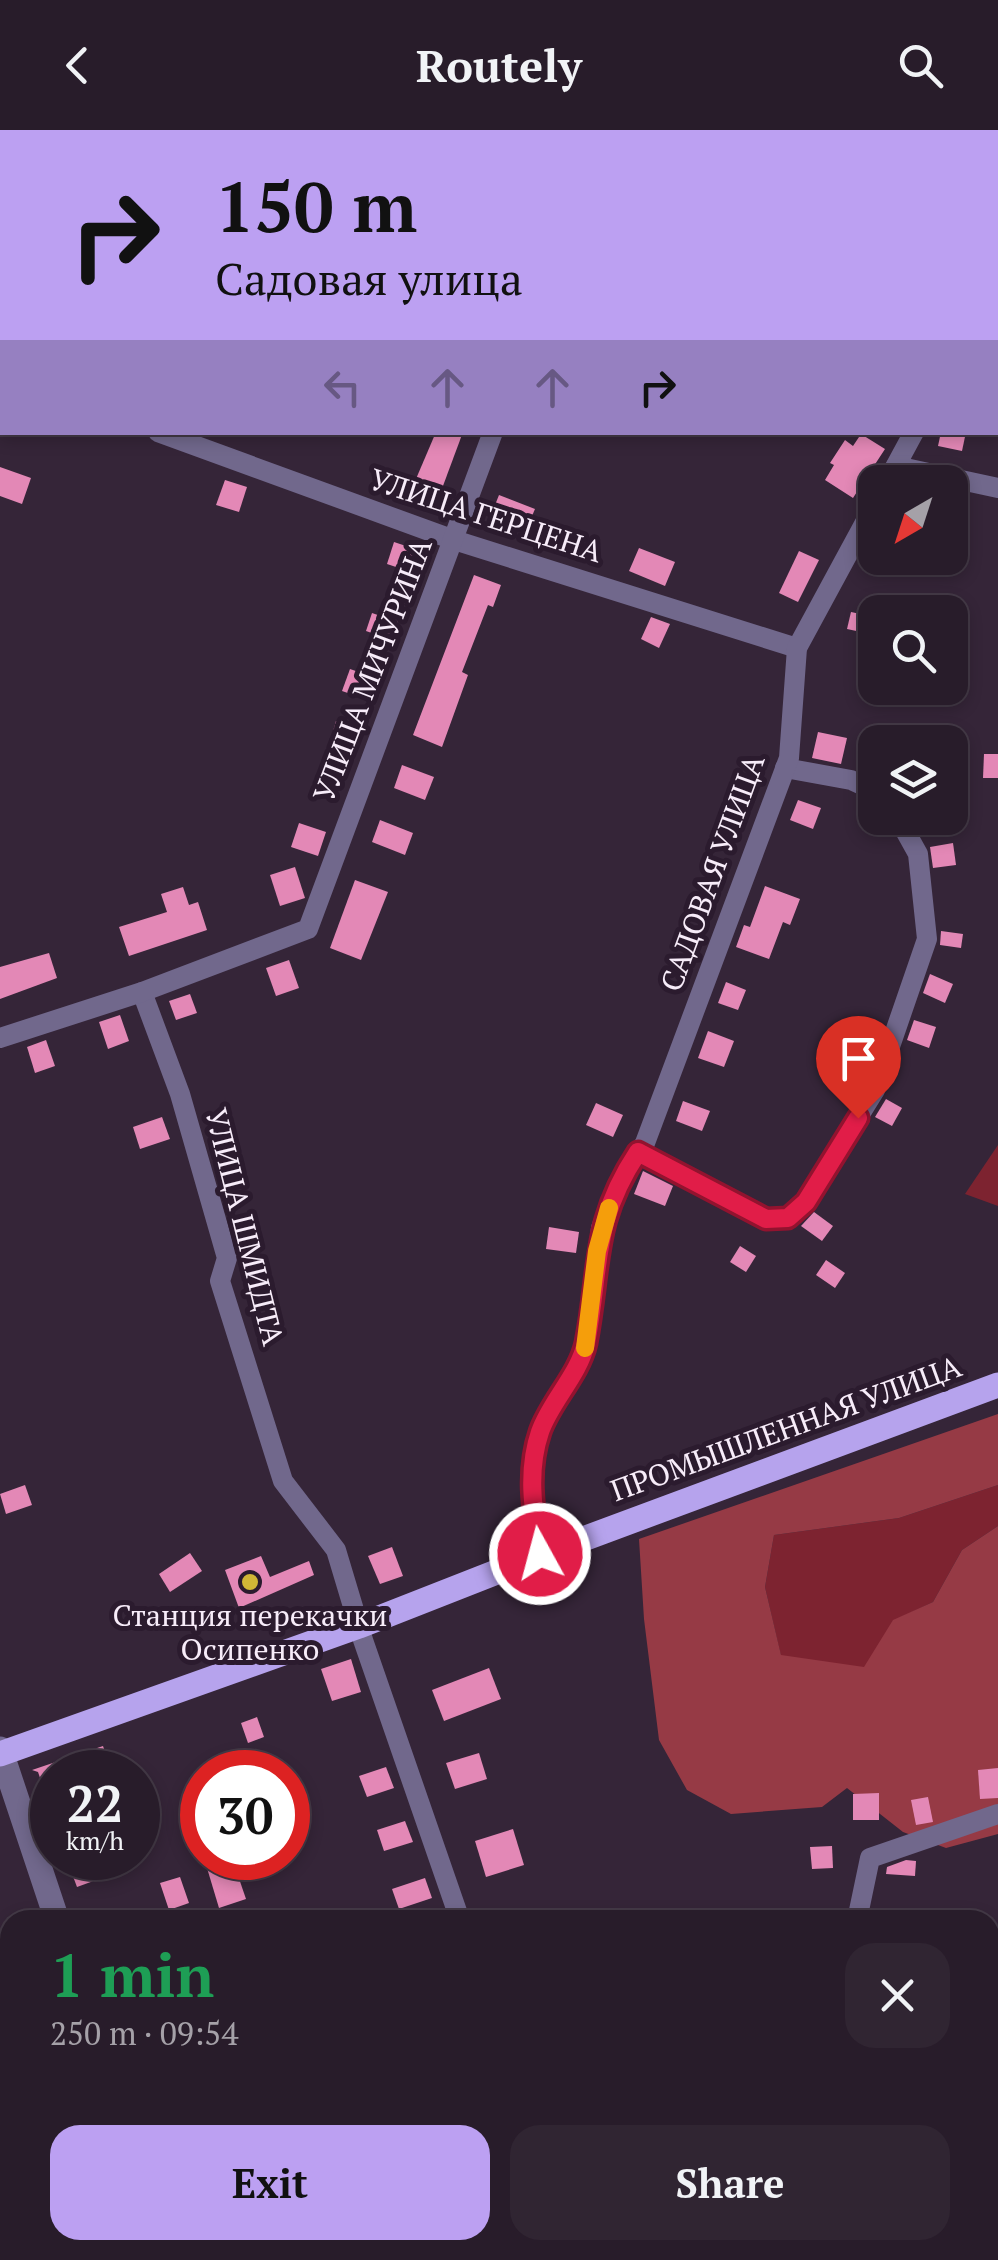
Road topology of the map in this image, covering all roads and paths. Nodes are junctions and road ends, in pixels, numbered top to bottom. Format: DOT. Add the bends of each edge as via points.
graph roads {
  1 [pos="166,435"];
  2 [pos="492,435"];
  3 [pos="912,435"];
  4 [pos="896,465"];
  5 [pos="968,484"];
  6 [pos="998,488"];
  7 [pos="858,535"];
  8 [pos="454,540"];
  9 [pos="797,648"];
  10 [pos="785,768"];
  11 [pos="858,783"];
  12 [pos="907,835"];
  13 [pos="142,992"];
  14 [pos="0,1038"];
  15 [pos="638,1152"];
  16 [pos="998,1385"];
  17 [pos="540,1554"];
  18 [pos="359,1626"];
  19 [pos="1,1752"];
  20 [pos="998,1814"];
  21 [pos="54,1910"];
  22 [pos="457,1910"];
  23 [pos="860,1910"];
  1 -- 8 [label="street, УЛИЦА ГЕРЦЕНА"];
  2 -- 8 [label="street, УЛИЦА МИЧУРИНА"];
  3 -- 4 [label="street"];
  5 -- 6 [label="street"];
  7 -- 9 [label="street, САДОВАЯ УЛИЦА"];
  8 -- 9 [label="street, УЛИЦА ГЕРЦЕНА"];
  8 -- 13 [label="street, УЛИЦА МИЧУРИНА" via="308,929"];
  9 -- 10 [label="street, САДОВАЯ УЛИЦА"];
  10 -- 11 [label="street"];
  10 -- 15 [label="street, САДОВАЯ УЛИЦА"];
  12 -- 15 [label="street" via="918,854 927,938 876,1090 806,1202 788,1218 766,1219"];
  13 -- 14 [label="street"];
  13 -- 18 [label="street, УЛИЦА ШМИДТА" via="191,1130 227,1258 220,1280 283,1481 336,1550"];
  15 -- 17 [label="street, САДОВАЯ УЛИЦА" via="602,1228 585,1348 540,1432 530,1484"];
  16 -- 17 [label="main road, ПРОМЫШЛЕННАЯ УЛИЦА"];
  17 -- 18 [label="main road, ПРОМЫШЛЕННАЯ УЛИЦА"];
  18 -- 19 [label="main road, ПРОМЫШЛЕННАЯ УЛИЦА"];
  18 -- 22 [label="street, УЛИЦА ШМИДТА"];
  19 -- 21 [label="street"];
  20 -- 23 [label="street" via="870,1858"];
}
